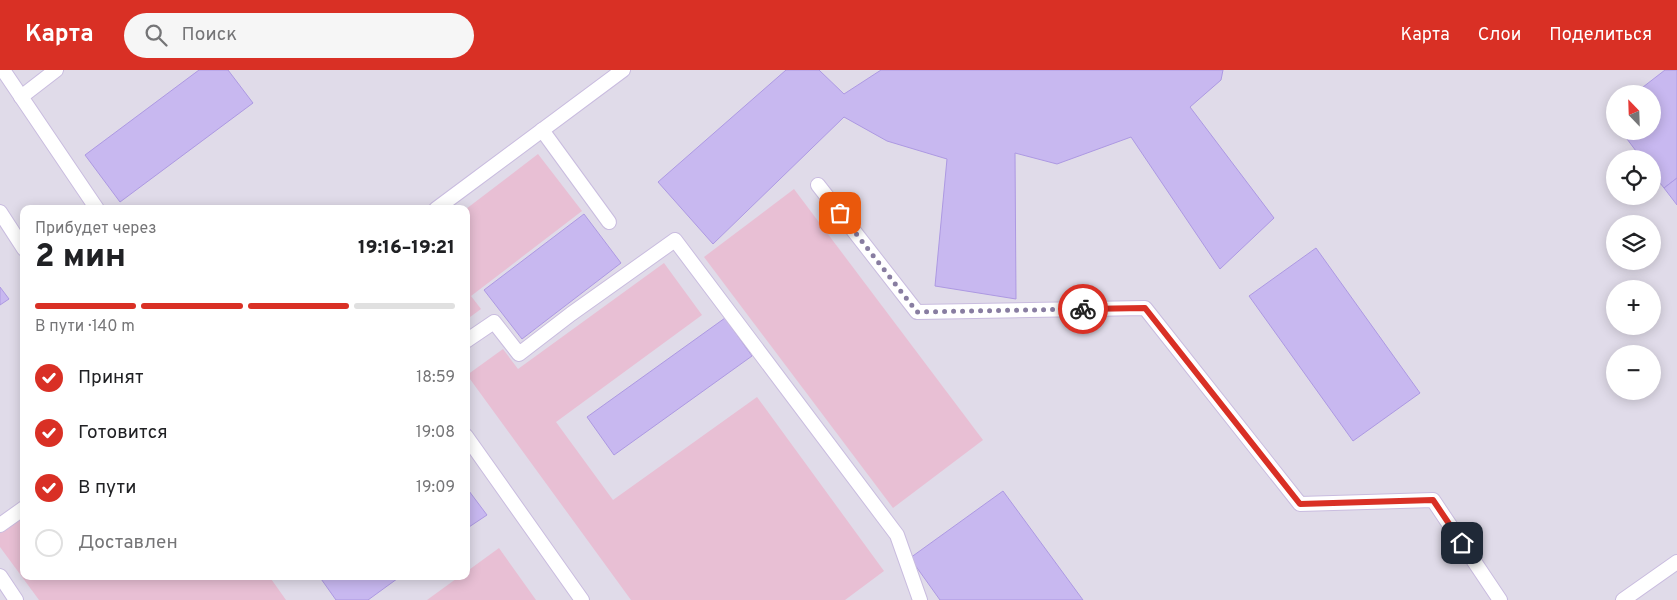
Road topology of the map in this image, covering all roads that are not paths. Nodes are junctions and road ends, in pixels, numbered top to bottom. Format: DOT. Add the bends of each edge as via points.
graph roads {
  1 [pos="3,70"];
  2 [pos="56,70"];
  3 [pos="623,70"];
  4 [pos="21,97"];
  5 [pos="542,130"];
  6 [pos="818,185"];
  7 [pos="94,205"];
  8 [pos="441,205"];
  9 [pos="0,212"];
  10 [pos="609,222"];
  11 [pos="20,243"];
  12 [pos="470,338"];
  13 [pos="470,442"];
  14 [pos="20,511"];
  15 [pos="0,525"];
  16 [pos="1677,562"];
  17 [pos="0,576"];
  18 [pos="16,600"];
  19 [pos="582,600"];
  20 [pos="920,600"];
  21 [pos="1500,600"];
  22 [pos="1623,600"];
  1 -- 4 [label="lane"];
  2 -- 4 [label="lane"];
  3 -- 5 [label="lane"];
  4 -- 7 [label="lane"];
  5 -- 8 [label="lane"];
  5 -- 10 [label="lane"];
  6 -- 21 [label="lane" via="917,312 1145,308 1300,504 1433,500"];
  9 -- 11 [label="lane"];
  12 -- 20 [label="lane" via="494,322 519,354 675,240 898,536"];
  13 -- 19 [label="lane"];
  14 -- 15 [label="lane"];
  16 -- 22 [label="lane"];
  17 -- 18 [label="lane"];
}
